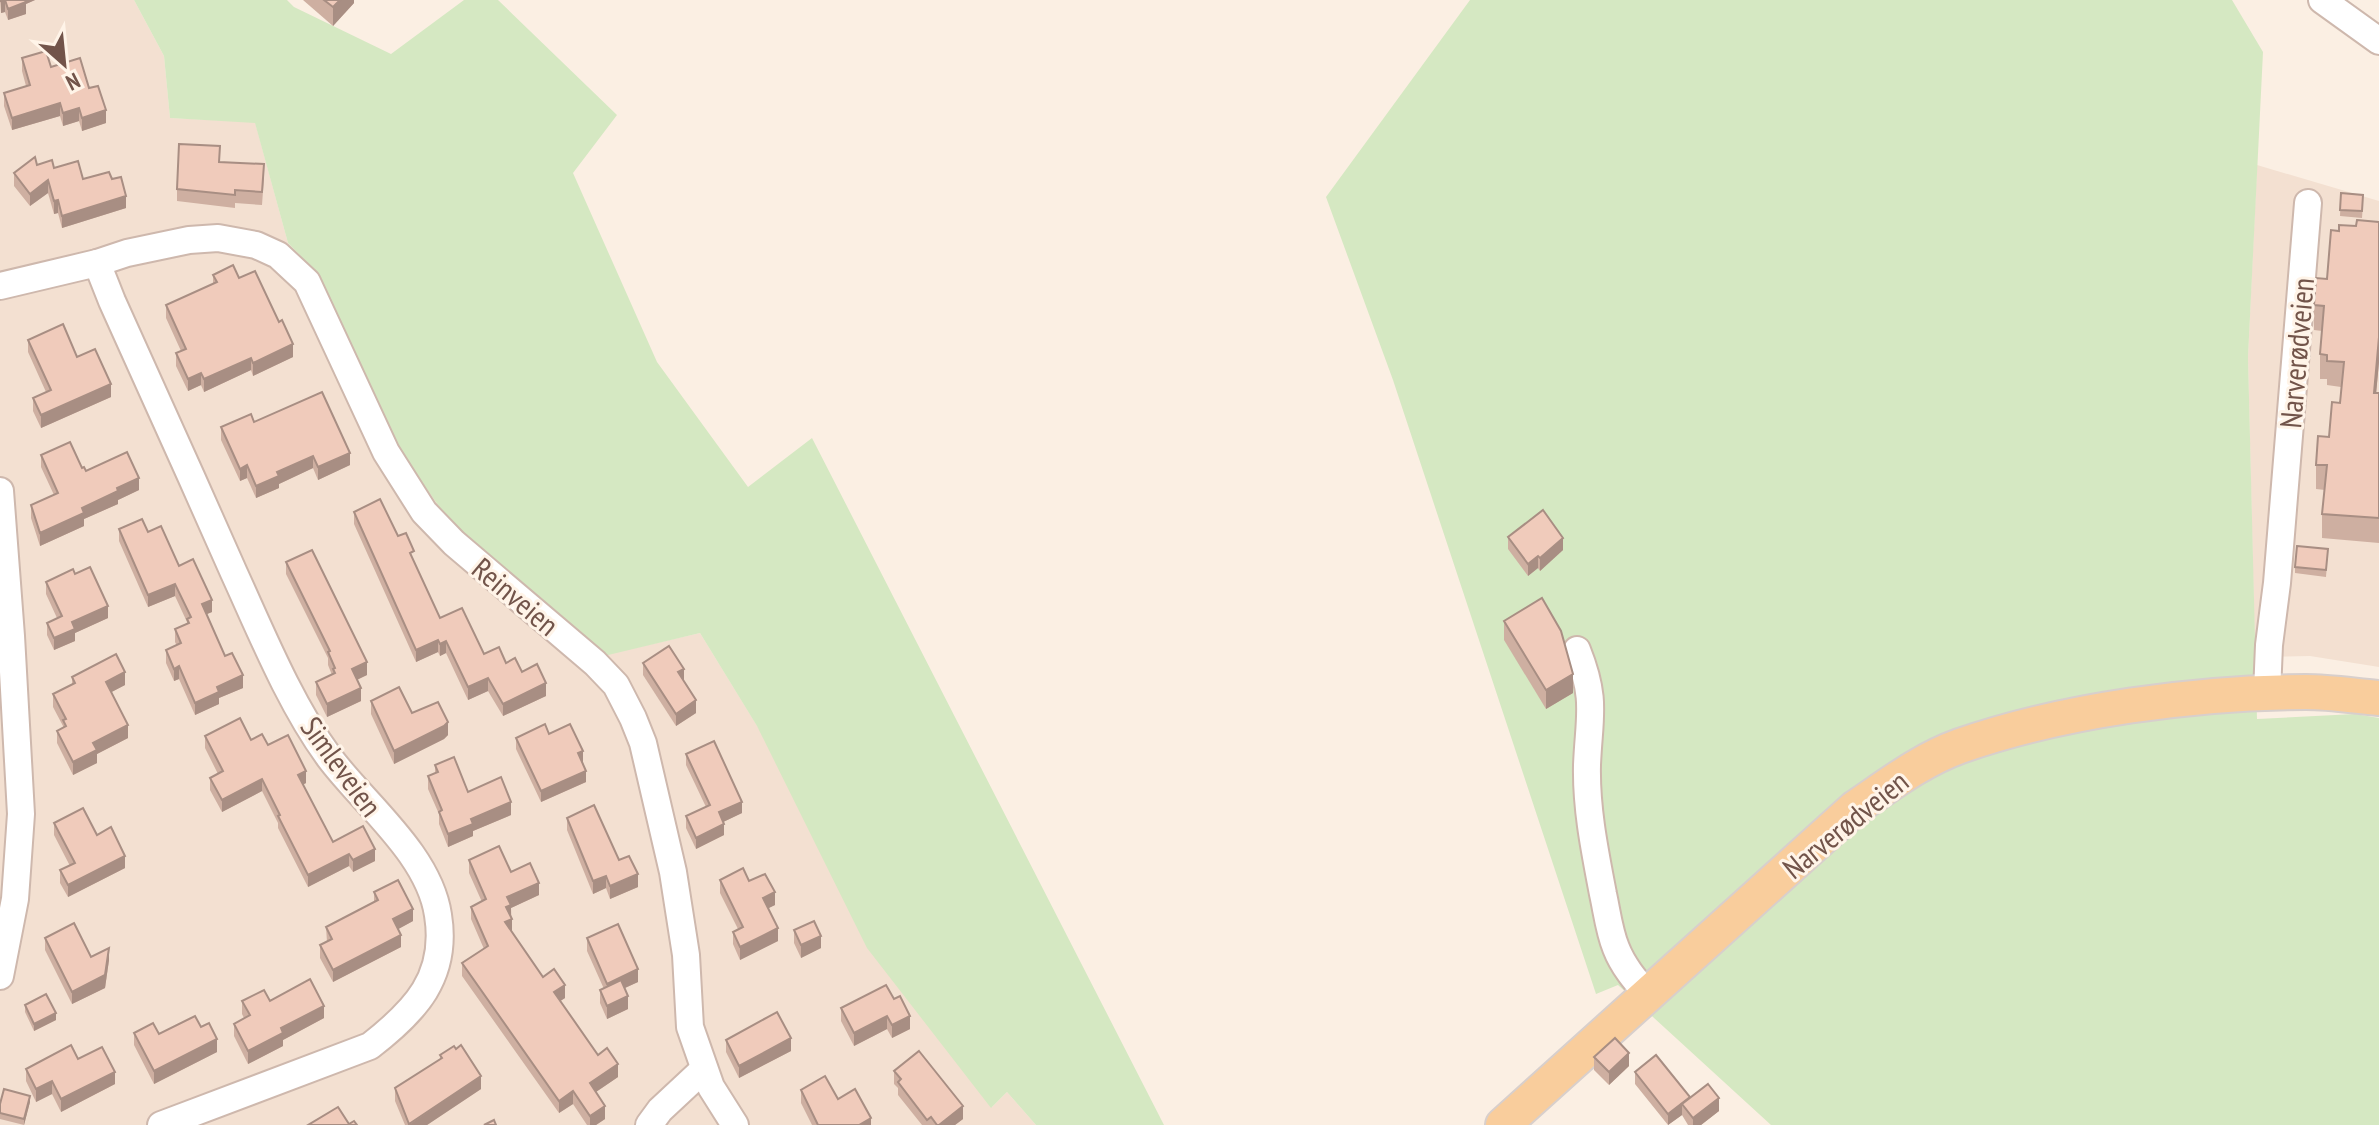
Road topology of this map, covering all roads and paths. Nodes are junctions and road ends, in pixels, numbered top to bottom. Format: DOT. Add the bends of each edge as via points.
graph roads {
  1 [pos="2322,0"];
  2 [pos="2379,41"];
  3 [pos="2308,203"];
  4 [pos="97,263"];
  5 [pos="0,286"];
  6 [pos="0,491"];
  7 [pos="1577,650"];
  8 [pos="2267,693"];
  9 [pos="2379,698"];
  10 [pos="0,976"];
  11 [pos="1647,994"];
  12 [pos="704,1069"];
  13 [pos="161,1125"];
  14 [pos="649,1125"];
  15 [pos="735,1125"];
  16 [pos="1503,1125"];
  1 -- 2 [label="street"];
  3 -- 8 [label="street, Narverødveien"];
  4 -- 5 [label="street, Reinveien"];
  4 -- 12 [label="street, Reinveien" via="218,238 278,255 307,282 386,452 424,512 616,685 643,743 670,858 686,955 690,1027"];
  4 -- 13 [label="street, Simleveien" via="266,644 327,754 415,858 438,911 441,940 420,1000 370,1046"];
  6 -- 10 [label="street" via="21,814 15,899"];
  7 -- 11 [label="street" via="1592,708 1588,802 1608,922 1628,972"];
  8 -- 9 [label="main road, Narverødveien"];
  8 -- 11 [label="main road, Narverødveien" via="2173,701 2046,723 1959,747 1919,765 1855,808"];
  11 -- 16 [label="main road, Narverødveien"];
  12 -- 14 [label="street"];
  12 -- 15 [label="street, Reinveien"];
}
